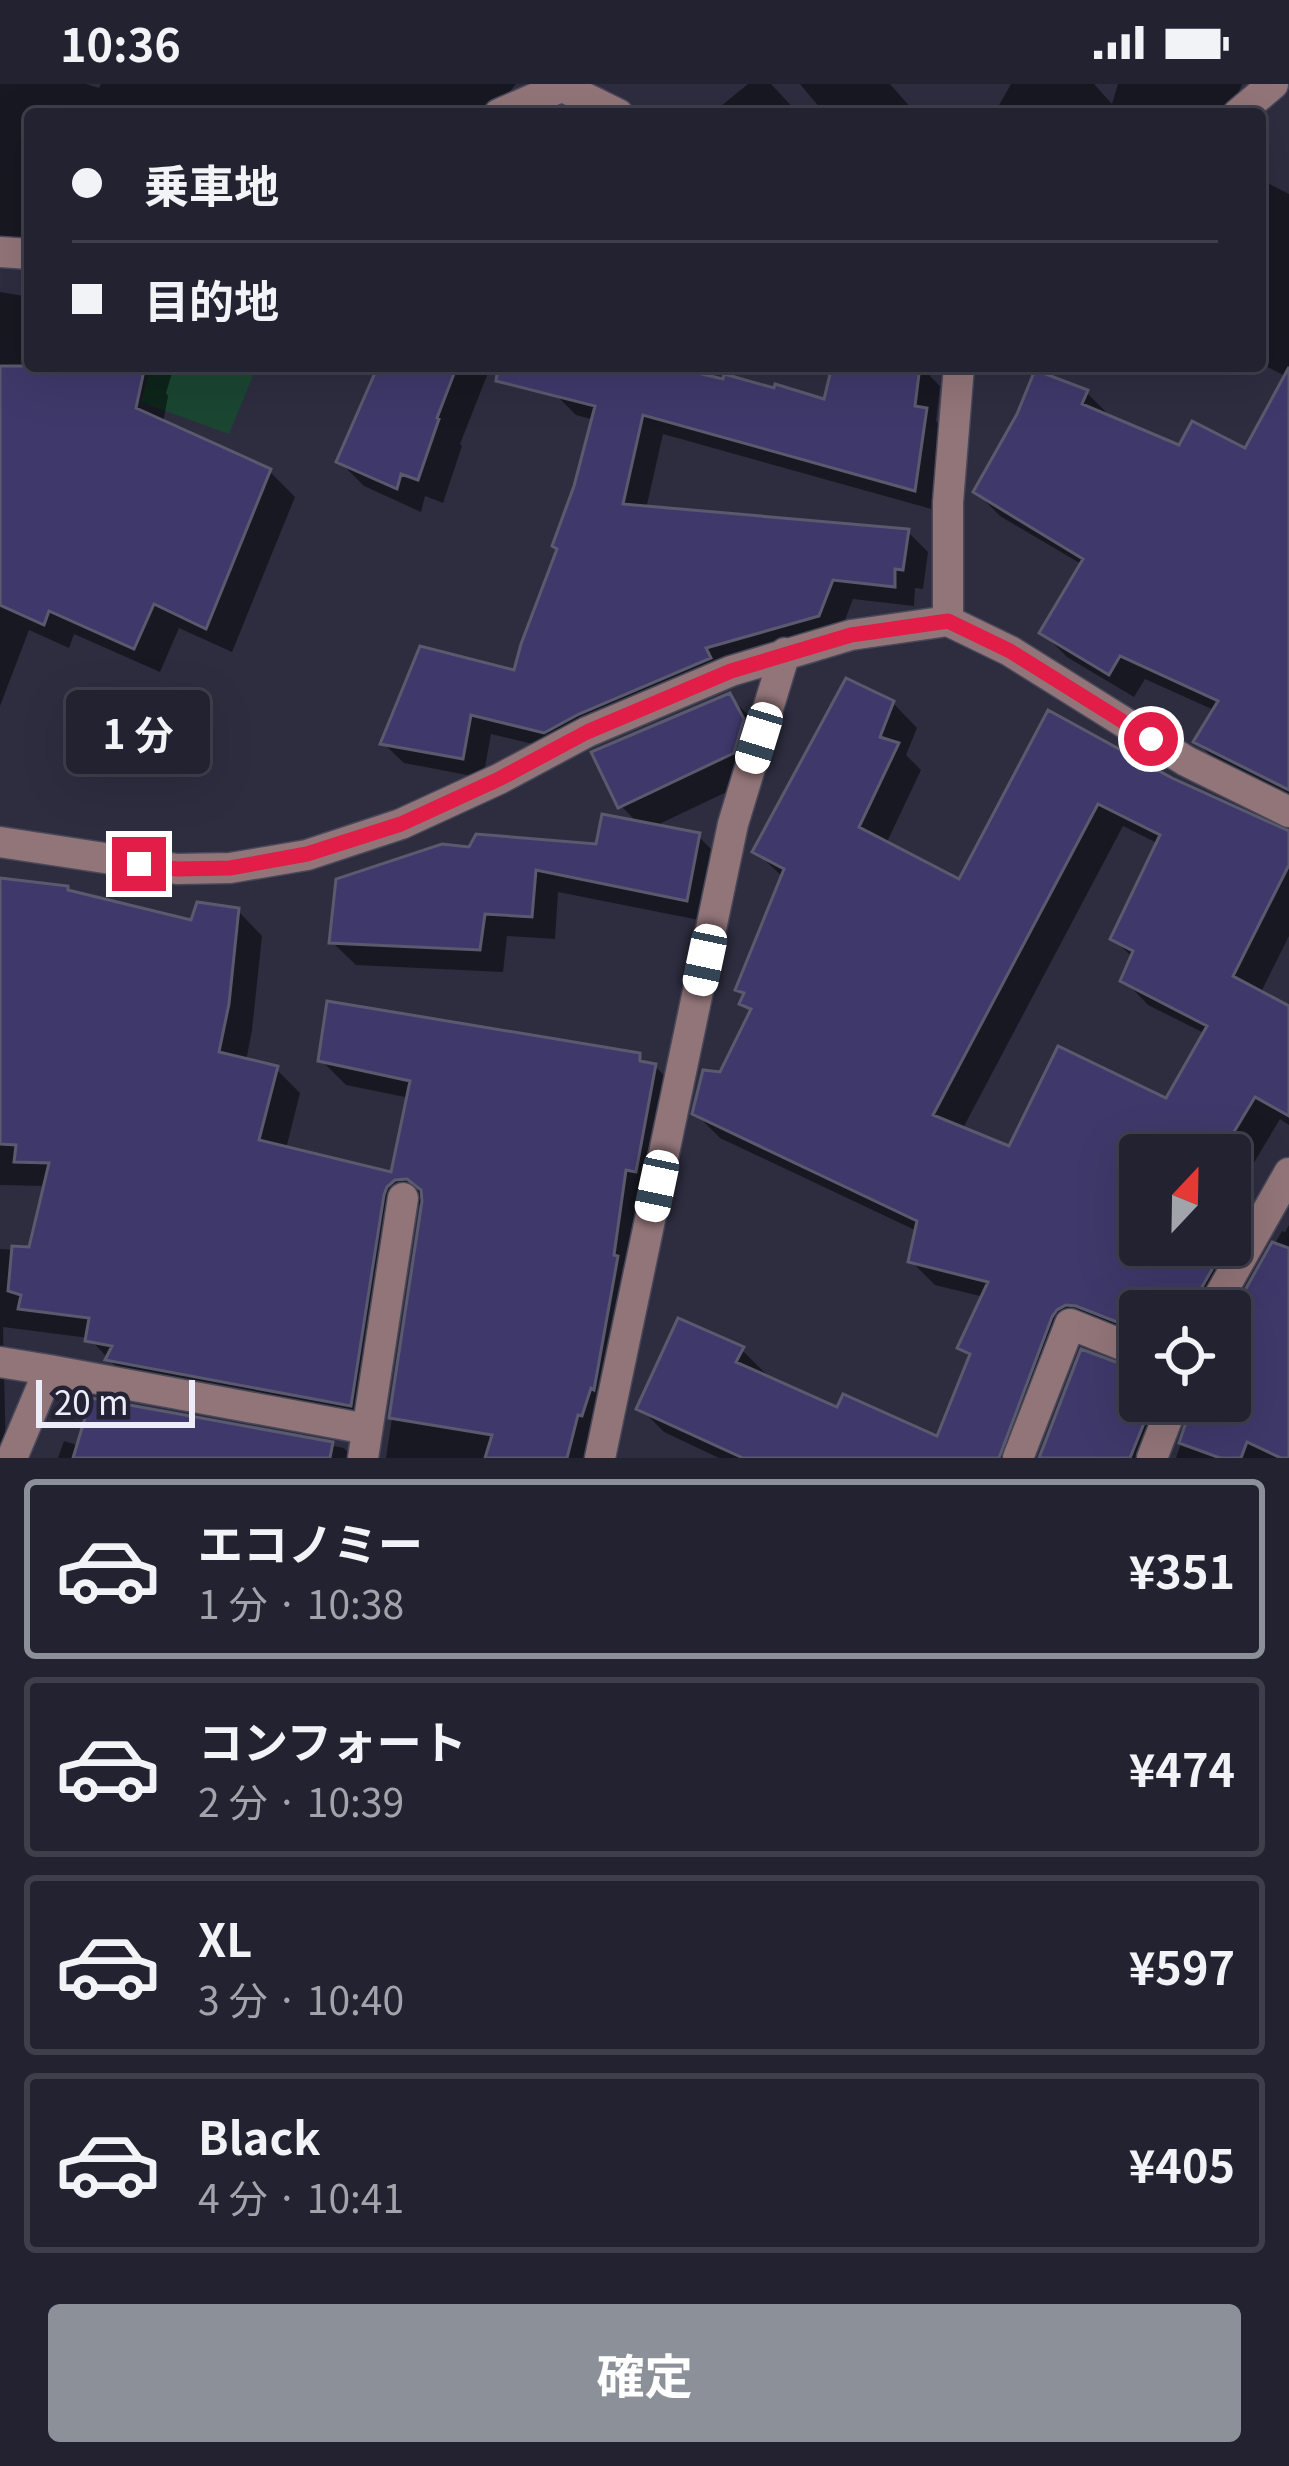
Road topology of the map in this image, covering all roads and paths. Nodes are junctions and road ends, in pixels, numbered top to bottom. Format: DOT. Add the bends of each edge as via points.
graph roads {
  1 [pos="1273,84"];
  2 [pos="559,86"];
  3 [pos="512,108"];
  4 [pos="605,108"];
  5 [pos="1245,108"];
  6 [pos="959,372"];
  7 [pos="948,621"];
  8 [pos="785,653"];
  9 [pos="1289,812"];
  10 [pos="0,842"];
  11 [pos="1289,1173"];
  12 [pos="404,1198"];
  13 [pos="1223,1290"];
  14 [pos="1119,1344"];
  15 [pos="0,1362"];
  16 [pos="49,1370"];
  17 [pos="1166,1422"];
  18 [pos="365,1443"];
  19 [pos="12,1458"];
  20 [pos="600,1458"];
  21 [pos="1018,1458"];
  22 [pos="1152,1458"];
  1 -- 5 [label="street"];
  2 -- 3 [label="street"];
  2 -- 4 [label="street"];
  6 -- 7 [label="street"];
  7 -- 8 [label="street"];
  7 -- 9 [label="street"];
  8 -- 10 [label="street" via="587,732 401,824 307,854 177,869"];
  8 -- 20 [label="street" via="734,824"];
  11 -- 13 [label="street"];
  12 -- 18 [label="street"];
  14 -- 21 [label="street" via="1070,1324"];
  15 -- 16 [label="street"];
  16 -- 18 [label="street"];
  16 -- 19 [label="street"];
  17 -- 22 [label="street"];
}
